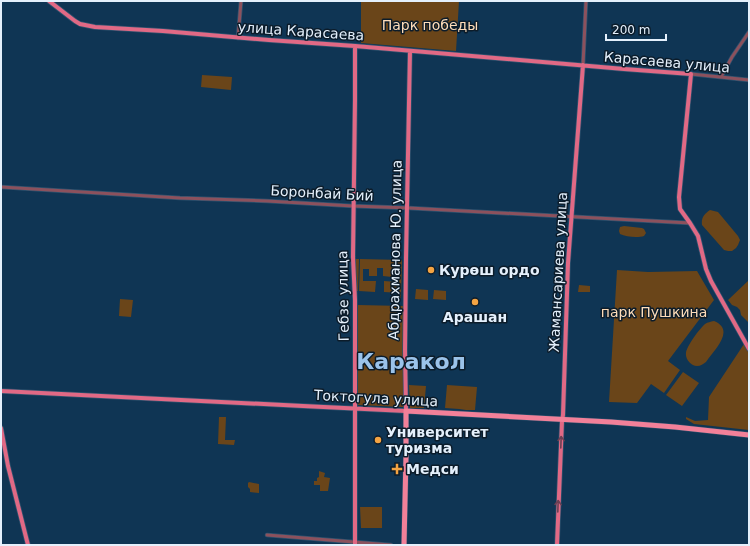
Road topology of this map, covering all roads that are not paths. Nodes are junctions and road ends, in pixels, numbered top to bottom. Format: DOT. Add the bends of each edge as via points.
graph roads {
  1 [pos="49,1"];
  2 [pos="241,1"];
  3 [pos="586,1"];
  4 [pos="749,32"];
  5 [pos="238,38"];
  6 [pos="355,46"];
  7 [pos="410,51"];
  8 [pos="582,65"];
  9 [pos="692,74"];
  10 [pos="721,77"];
  11 [pos="749,80"];
  12 [pos="1,187"];
  13 [pos="353,206"];
  14 [pos="406,208"];
  15 [pos="571,216"];
  16 [pos="690,223"];
  17 [pos="749,349"];
  18 [pos="1,391"];
  19 [pos="355,408"];
  20 [pos="406,411"];
  21 [pos="562,419"];
  22 [pos="1,428"];
  23 [pos="749,436"];
  24 [pos="267,534"];
  25 [pos="355,544"];
  26 [pos="28,545"];
  27 [pos="391,545"];
  28 [pos="404,545"];
  29 [pos="557,545"];
  1 -- 5 [label="main road, улица Карасаева" via="86,26"];
  2 -- 5 [label="street"];
  3 -- 8 [label="street, Жамансариева улица"];
  4 -- 10 [label="street"];
  5 -- 6 [label="main road, улица Карасаева"];
  6 -- 7 [label="main road, улица Карасаева"];
  6 -- 13 [label="main road, Гебзе улица"];
  7 -- 8 [label="main road, улица Карасаева"];
  7 -- 14 [label="main road, Абдрахманова Ю. улица"];
  8 -- 9 [label="main road, Карасаева улица"];
  8 -- 15 [label="main road, Жамансариева улица"];
  9 -- 10 [label="street, Карасаева улица"];
  9 -- 16 [label="main road" via="679,197 680,209"];
  10 -- 11 [label="street, Карасаева улица"];
  12 -- 13 [label="street, Боронбай Бий"];
  13 -- 14 [label="street, Боронбай Бий"];
  13 -- 19 [label="main road, Гебзе улица"];
  14 -- 15 [label="street, Боронбай Бий"];
  14 -- 20 [label="main road, Абдрахманова Ю. улица"];
  15 -- 16 [label="street, Боронбай Бий"];
  15 -- 21 [label="main road, Жамансариева улица"];
  16 -- 17 [label="main road" via="698,236 711,281"];
  18 -- 19 [label="main road, Токтогула улица"];
  19 -- 20 [label="main road, Токтогула улица"];
  19 -- 25 [label="main road, Гебзе улица"];
  20 -- 21 [label="highway, Токтогула улица"];
  20 -- 28 [label="highway, Абдрахманова Ю. улица"];
  21 -- 23 [label="highway, Токтогула улица" via="675,427"];
  29 -- 21 [label="main road, Жамансариева улица, one-way"];
  22 -- 26 [label="main road"];
  24 -- 25 [label="street"];
  25 -- 27 [label="street"];
}
